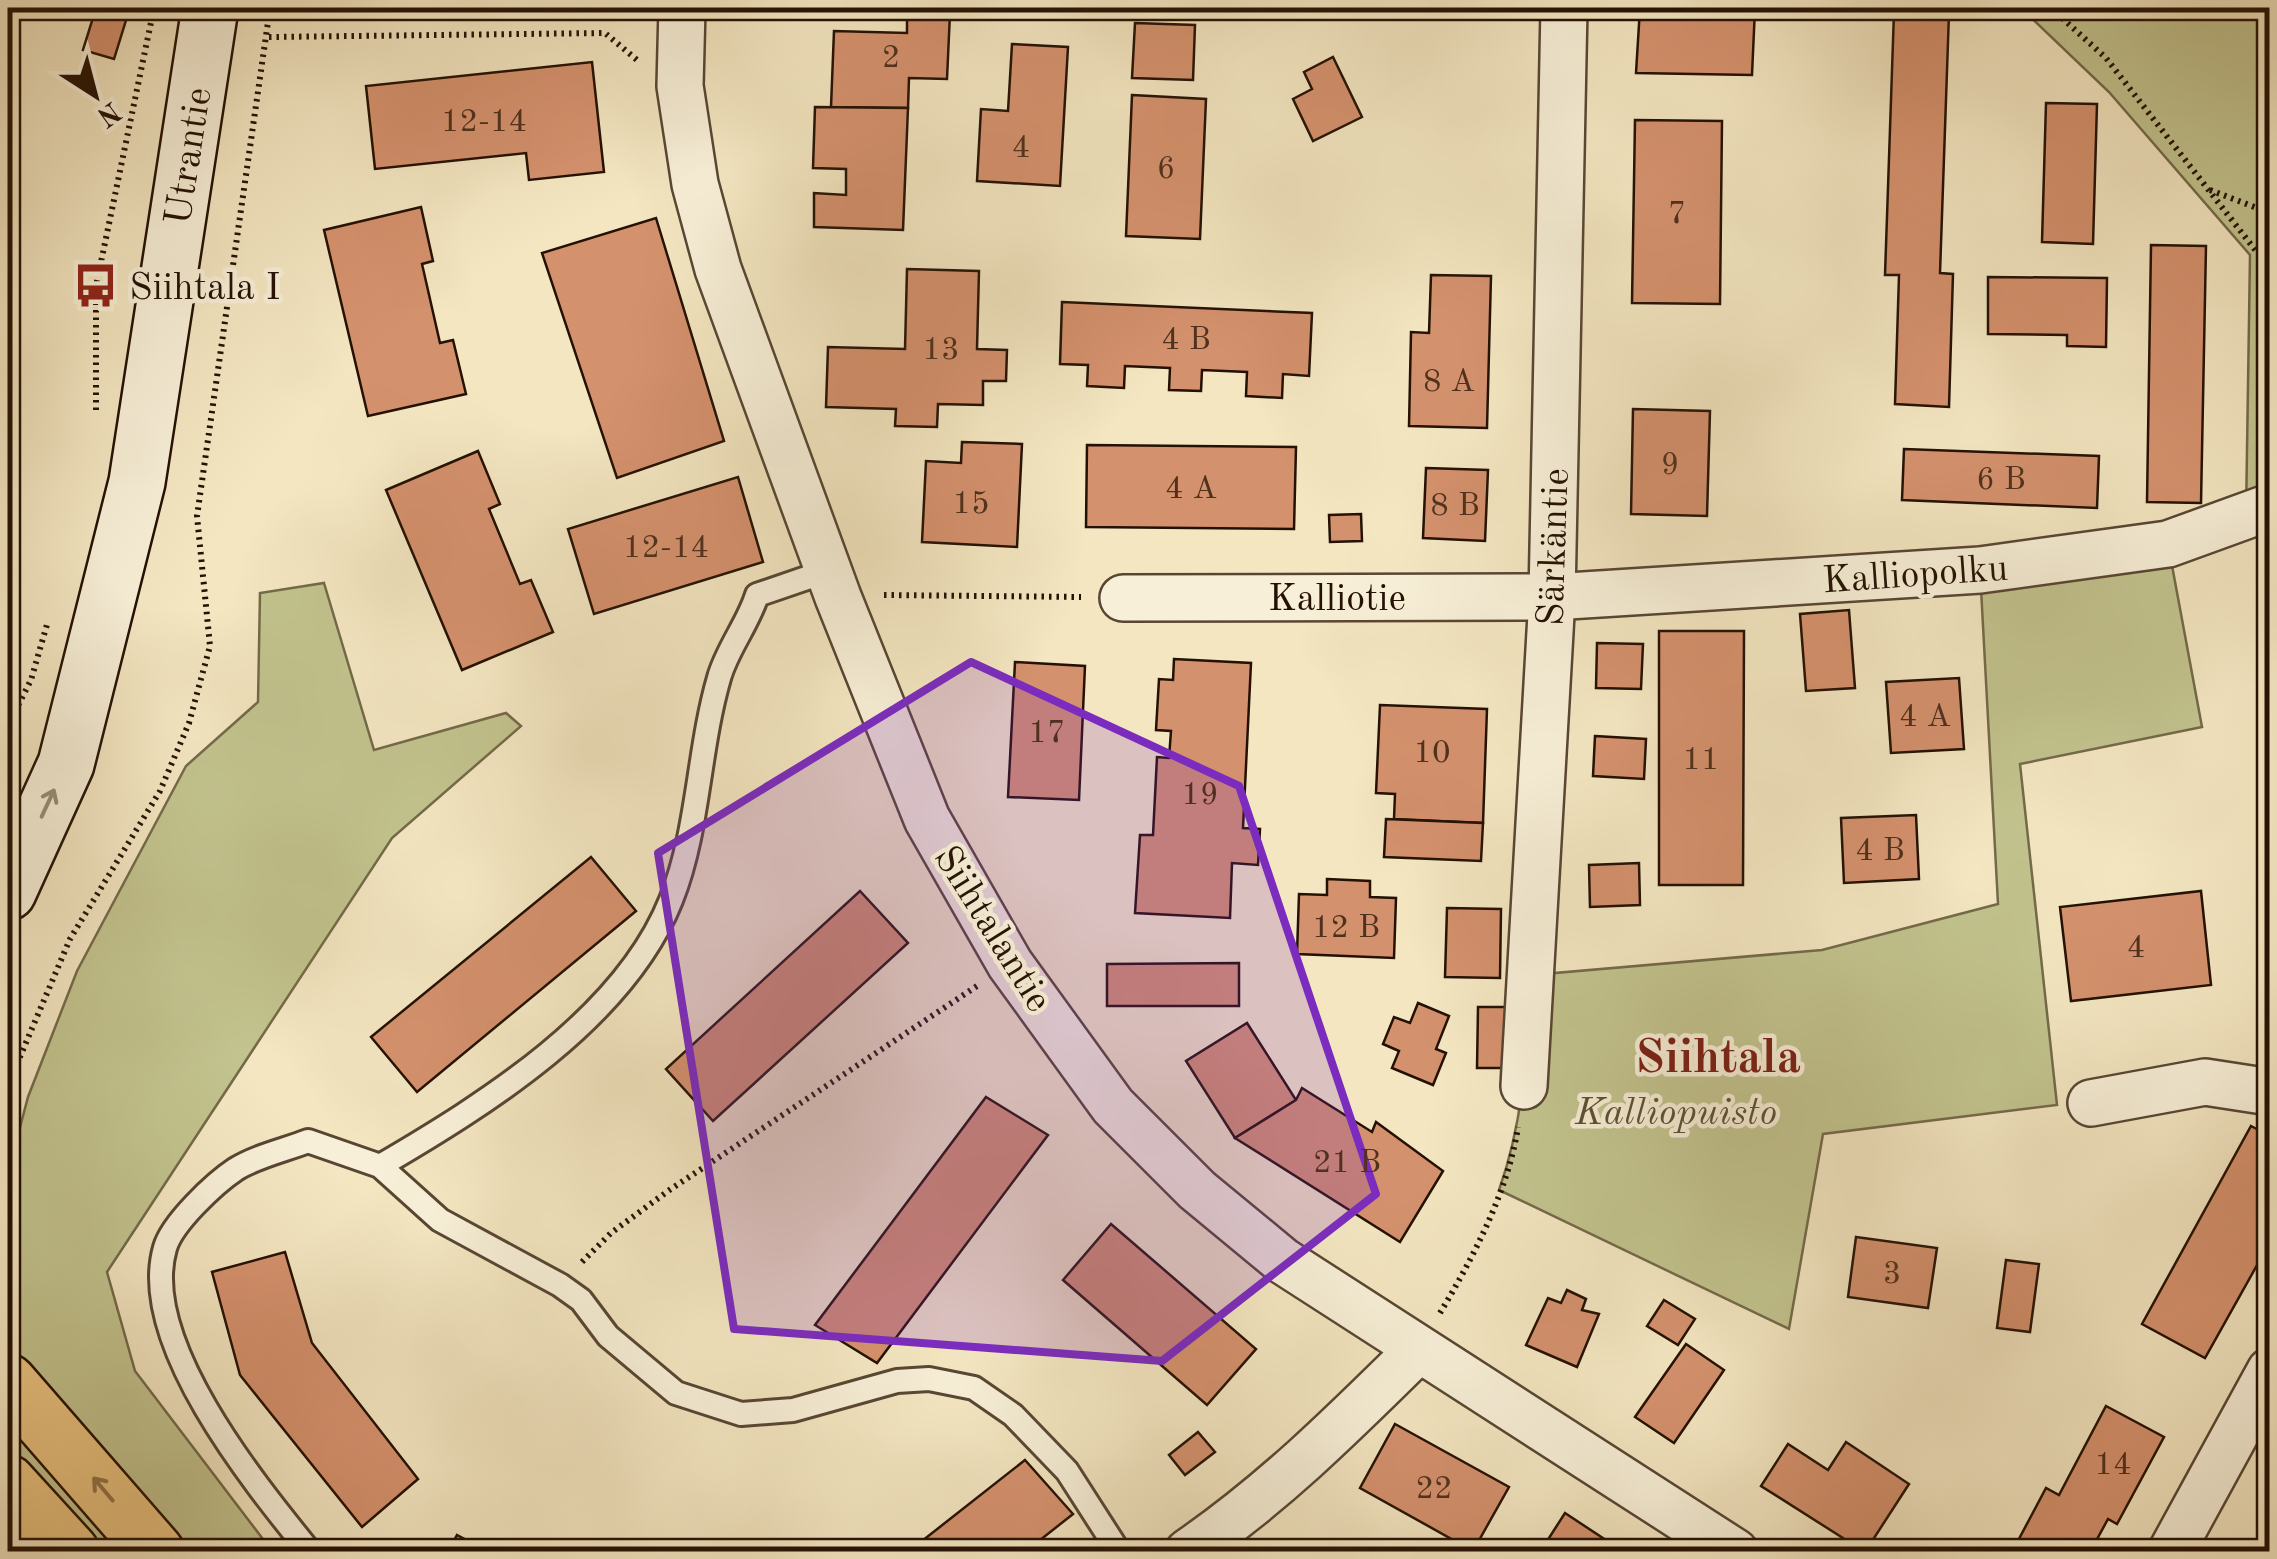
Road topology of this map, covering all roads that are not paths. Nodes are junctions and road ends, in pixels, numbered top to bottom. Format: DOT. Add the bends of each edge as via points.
graph roads {
  1 [pos="210,8"];
  2 [pos="682,8"];
  3 [pos="1564,8"];
  4 [pos="137,482"];
  5 [pos="2270,507"];
  6 [pos="834,584"];
  7 [pos="1552,596"];
  8 [pos="1123,598"];
  9 [pos="8,802"];
  10 [pos="8,892"];
  11 [pos="1524,1086"];
  12 [pos="2270,1092"];
  13 [pos="2091,1104"];
  14 [pos="380,1166"];
  15 [pos="1418,1350"];
  16 [pos="2270,1371"];
  17 [pos="8,1382"];
  18 [pos="8,1483"];
  19 [pos="1116,1545"];
  20 [pos="71,1552"];
  21 [pos="156,1552"];
  22 [pos="310,1552"];
  23 [pos="1092,1552"];
  24 [pos="1188,1552"];
  25 [pos="1735,1552"];
  26 [pos="2171,1552"];
  1 -- 4 [label="main road, Utrantie"];
  2 -- 6 [label="street, Siihtalantie" via="680,86 695,184 718,269"];
  3 -- 7 [label="street, Särkäntie"];
  4 -- 9 [label="main road, Utrantie"];
  10 -- 4 [label="main road, Utrantie, one-way" via="66,764"];
  5 -- 7 [label="street, Kalliopolku" via="2122,554 1980,570"];
  6 -- 14 [label="lane" via="757,596 719,675 671,900 625,982 460,1119"];
  6 -- 15 [label="street, Siihtalantie" via="927,819 1010,964 1113,1106 1196,1190 1283,1260"];
  7 -- 8 [label="street, Kalliotie"];
  7 -- 11 [label="street, Särkäntie"];
  12 -- 13 [label="street" via="2206,1082"];
  14 -- 19 [label="lane" via="440,1220 581,1300 608,1336 676,1393 741,1414 793,1410 897,1381 974,1388 1013,1415 1067,1471"];
  14 -- 22 [label="lane" via="308,1141 237,1168 196,1203 165,1246 161,1307 174,1347 234,1454"];
  15 -- 24 [label="street" via="1316,1451"];
  15 -- 25 [label="street, Siihtalantie"];
  16 -- 26 [label="street"];
  21 -- 17 [label="highway, one-way"];
  18 -- 20 [label="highway"];
  19 -- 23 [label="lane"];
}
